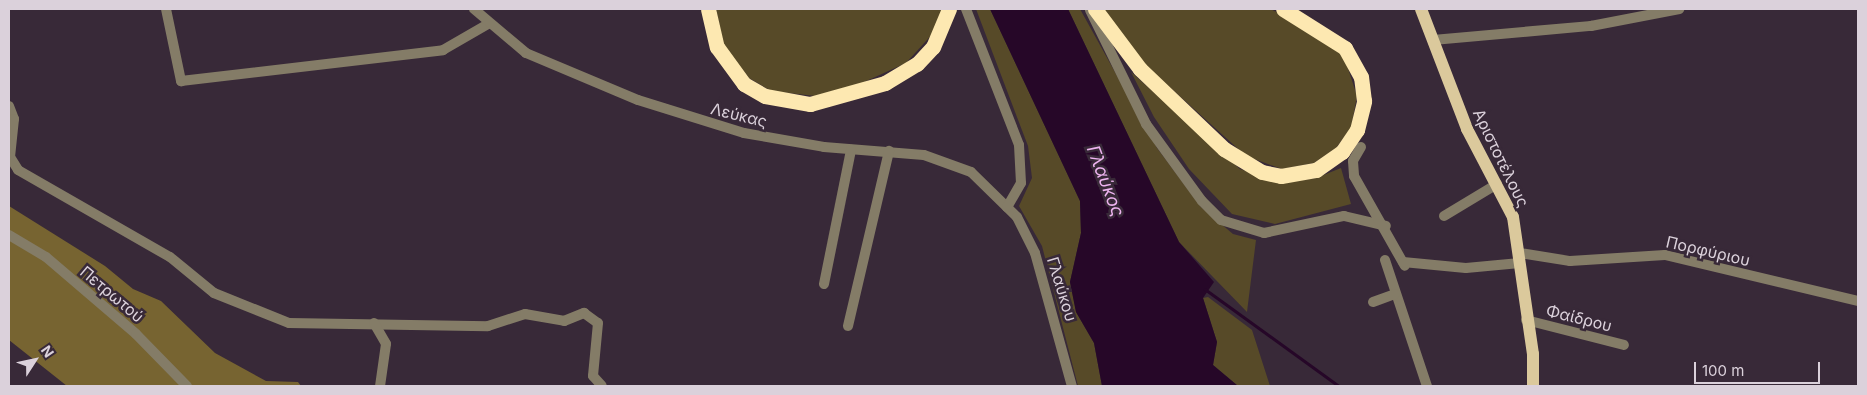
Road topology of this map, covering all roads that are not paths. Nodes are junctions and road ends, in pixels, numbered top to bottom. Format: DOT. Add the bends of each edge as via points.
graph roads {
  1 [pos="166,9"];
  2 [pos="474,9"];
  3 [pos="708,9"];
  4 [pos="950,9"];
  5 [pos="966,9"];
  6 [pos="1089,9"];
  7 [pos="1095,9"];
  8 [pos="1283,9"];
  9 [pos="1421,9"];
  10 [pos="1679,9"];
  11 [pos="488,24"];
  12 [pos="1433,40"];
  13 [pos="9,106"];
  14 [pos="1361,147"];
  15 [pos="852,150"];
  16 [pos="889,152"];
  17 [pos="1497,184"];
  18 [pos="1007,207"];
  19 [pos="1444,216"];
  20 [pos="1386,226"];
  21 [pos="9,235"];
  22 [pos="1520,258"];
  23 [pos="1385,260"];
  24 [pos="824,284"];
  25 [pos="1395,294"];
  26 [pos="1858,301"];
  27 [pos="1373,302"];
  28 [pos="1526,320"];
  29 [pos="374,323"];
  30 [pos="848,326"];
  31 [pos="1624,346"];
  32 [pos="187,386"];
  33 [pos="380,386"];
  34 [pos="602,386"];
  35 [pos="1072,386"];
  36 [pos="1427,386"];
  37 [pos="1533,386"];
  1 -- 11 [label="street" via="181,81 443,50"];
  2 -- 11 [label="street, Λεύκας"];
  3 -- 4 [label="highway" via="717,47 744,84 765,96 810,104 885,83 917,64 934,47"];
  5 -- 18 [label="street" via="1019,146 1021,182"];
  6 -- 20 [label="street" via="1146,124 1202,201 1222,220 1264,233 1344,216"];
  7 -- 8 [label="highway" via="1140,69 1224,149 1262,172 1281,176 1316,170 1342,152 1357,130 1364,101 1361,77 1345,48"];
  9 -- 12 [label="main road, Αριστοτέλους"];
  10 -- 12 [label="street" via="1591,26"];
  11 -- 15 [label="street, Λεύκας" via="526,54 617,93 744,133"];
  12 -- 17 [label="main road, Αριστοτέλους" via="1467,129"];
  13 -- 29 [label="street" via="14,119 10,157 18,170 170,258 214,293 289,323"];
  14 -- 20 [label="street" via="1353,161 1354,176"];
  15 -- 16 [label="street, Λεύκας"];
  15 -- 24 [label="street"];
  16 -- 18 [label="street, Λεύκας" via="959,164"];
  16 -- 30 [label="street"];
  17 -- 19 [label="street"];
  17 -- 22 [label="main road, Αριστοτέλους" via="1513,217"];
  18 -- 35 [label="street, Γλαύκου" via="1040,263"];
  20 -- 22 [label="street, Πορφύριου" via="1404,264 1466,268"];
  21 -- 32 [label="street, Πετρωτού" via="46,257 136,334"];
  22 -- 26 [label="street, Πορφύριου" via="1570,262 1665,256"];
  22 -- 28 [label="main road, Αριστοτέλους"];
  23 -- 25 [label="street"];
  25 -- 27 [label="street"];
  25 -- 36 [label="street"];
  28 -- 31 [label="street, Φαίδρου"];
  28 -- 37 [label="main road, Αριστοτέλους" via="1533,354"];
  29 -- 33 [label="street" via="386,344"];
  29 -- 34 [label="street" via="488,326 518,315 564,321 584,313 598,323 593,376"];
}
